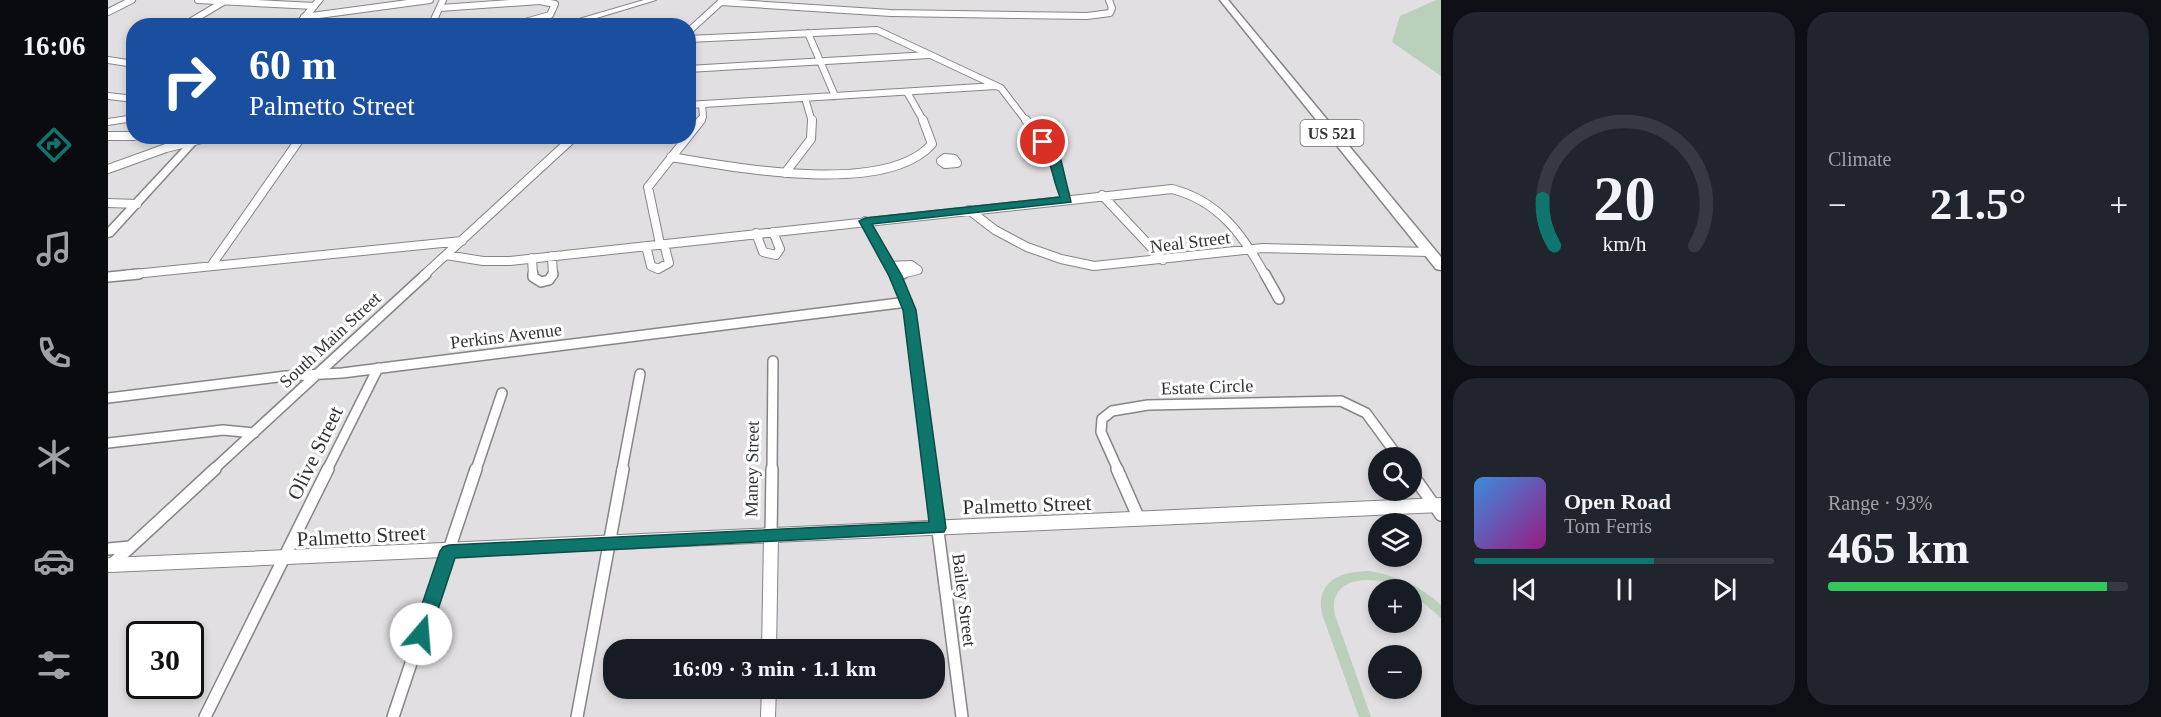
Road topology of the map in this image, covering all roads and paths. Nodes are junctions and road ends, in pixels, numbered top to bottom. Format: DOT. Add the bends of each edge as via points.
graph roads {
  1 [pos="132,0"];
  2 [pos="198,0"];
  3 [pos="430,0"];
  4 [pos="443,0"];
  5 [pos="652,0"];
  6 [pos="1109,0"];
  7 [pos="1224,0"];
  8 [pos="225,1"];
  9 [pos="722,1"];
  10 [pos="316,3"];
  11 [pos="440,8"];
  12 [pos="108,12"];
  13 [pos="304,17"];
  14 [pos="196,18"];
  15 [pos="434,18"];
  16 [pos="539,18"];
  17 [pos="588,18"];
  18 [pos="696,25"];
  19 [pos="808,33"];
  20 [pos="696,39"];
  21 [pos="931,55"];
  22 [pos="126,59"];
  23 [pos="108,60"];
  24 [pos="120,62"];
  25 [pos="820,62"];
  26 [pos="126,63"];
  27 [pos="696,69"];
  28 [pos="999,86"];
  29 [pos="907,92"];
  30 [pos="108,96"];
  31 [pos="836,96"];
  32 [pos="126,98"];
  33 [pos="805,98"];
  34 [pos="696,104"];
  35 [pos="702,104"];
  36 [pos="126,115"];
  37 [pos="108,118"];
  38 [pos="126,119"];
  39 [pos="108,122"];
  40 [pos="696,128"];
  41 [pos="108,136"];
  42 [pos="126,136"];
  43 [pos="180,144"];
  44 [pos="192,144"];
  45 [pos="296,144"];
  46 [pos="567,144"];
  47 [pos="682,144"];
  48 [pos="924,154"];
  49 [pos="670,157"];
  50 [pos="942,159"];
  51 [pos="108,169"];
  52 [pos="784,173"];
  53 [pos="1102,195"];
  54 [pos="1067,199"];
  55 [pos="108,204"];
  56 [pos="137,204"];
  57 [pos="969,210"];
  58 [pos="865,221"];
  59 [pos="773,231"];
  60 [pos="756,233"];
  61 [pos="108,234"];
  62 [pos="462,241"];
  63 [pos="662,244"];
  64 [pos="646,246"];
  65 [pos="1250,250"];
  66 [pos="1430,252"];
  67 [pos="446,255"];
  68 [pos="552,256"];
  69 [pos="532,258"];
  70 [pos="1163,260"];
  71 [pos="211,266"];
  72 [pos="889,266"];
  73 [pos="1441,266"];
  74 [pos="896,276"];
  75 [pos="108,277"];
  76 [pos="1279,299"];
  77 [pos="908,302"];
  78 [pos="773,361"];
  79 [pos="378,368"];
  80 [pos="317,374"];
  81 [pos="640,374"];
  82 [pos="502,393"];
  83 [pos="108,398"];
  84 [pos="254,433"];
  85 [pos="108,442"];
  86 [pos="1391,447"];
  87 [pos="1422,487"];
  88 [pos="1439,508"];
  89 [pos="1139,519"];
  90 [pos="938,528"];
  91 [pos="771,536"];
  92 [pos="610,544"];
  93 [pos="130,547"];
  94 [pos="108,549"];
  95 [pos="449,551"];
  96 [pos="284,559"];
  97 [pos="109,566"];
  98 [pos="769,639"];
  99 [pos="769,699"];
  100 [pos="205,717"];
  101 [pos="393,717"];
  102 [pos="577,717"];
  103 [pos="768,717"];
  104 [pos="962,717"];
  1 -- 12 [label="street"];
  2 -- 8 [label="street"];
  3 -- 13 [label="street"];
  4 -- 11 [label="street"];
  5 -- 17 [label="main road"];
  6 -- 9 [label="street" via="1112,11 1098,15 891,12"];
  7 -- 66 [label="highway, US 521"];
  8 -- 10 [label="street"];
  8 -- 14 [label="street"];
  9 -- 18 [label="street"];
  10 -- 13 [label="main road"];
  11 -- 15 [label="street"];
  11 -- 16 [label="street" via="544,1 555,4 550,15"];
  19 -- 20 [label="street"];
  19 -- 21 [label="street" via="877,30"];
  19 -- 25 [label="street"];
  21 -- 25 [label="street"];
  21 -- 28 [label="street"];
  22 -- 24 [label="street"];
  23 -- 24 [label="street"];
  24 -- 26 [label="street"];
  25 -- 27 [label="street"];
  25 -- 31 [label="street"];
  28 -- 29 [label="street"];
  28 -- 54 [label="street" via="1054,157"];
  29 -- 31 [label="street"];
  29 -- 48 [label="street" via="931,136 932,144"];
  30 -- 32 [label="street"];
  31 -- 33 [label="street"];
  33 -- 35 [label="street"];
  33 -- 52 [label="street" via="814,135"];
  34 -- 35 [label="street"];
  35 -- 40 [label="street" via="703,120"];
  36 -- 37 [label="main road"];
  38 -- 39 [label="main road"];
  41 -- 42 [label="street"];
  43 -- 51 [label="street"];
  44 -- 56 [label="main road"];
  45 -- 71 [label="street"];
  46 -- 62 [label="street, South Main Street"];
  47 -- 49 [label="street"];
  48 -- 50 [label="street"];
  48 -- 52 [label="street" via="886,168"];
  49 -- 52 [label="street"];
  49 -- 63 [label="street" via="648,187"];
  53 -- 54 [label="street"];
  53 -- 65 [label="street" via="1159,189 1186,192 1219,212"];
  53 -- 70 [label="street"];
  54 -- 57 [label="street"];
  55 -- 56 [label="street"];
  56 -- 61 [label="main road"];
  57 -- 58 [label="street"];
  57 -- 70 [label="street, Neal Street" via="996,233 1075,262 1111,266"];
  58 -- 59 [label="street"];
  58 -- 72 [label="street, Bailey Street"];
  59 -- 60 [label="street"];
  59 -- 60 [label="street" via="780,249 776,255 763,252"];
  60 -- 63 [label="street"];
  62 -- 67 [label="street, South Main Street"];
  62 -- 71 [label="street"];
  63 -- 64 [label="street"];
  63 -- 64 [label="street" via="669,263 658,269 651,266"];
  64 -- 68 [label="street"];
  65 -- 66 [label="street, Neal Street"];
  65 -- 70 [label="street, Neal Street"];
  65 -- 76 [label="street"];
  66 -- 73 [label="highway, US 521"];
  67 -- 69 [label="street" via="483,261"];
  67 -- 80 [label="street, South Main Street"];
  68 -- 69 [label="street"];
  68 -- 69 [label="street" via="553,275 541,282 533,277"];
  71 -- 75 [label="street"];
  72 -- 74 [label="street, Bailey Street"];
  72 -- 74 [label="street" via="911,265 918,270"];
  74 -- 77 [label="street, Bailey Street"];
  77 -- 79 [label="street, Perkins Avenue"];
  77 -- 90 [label="street, Bailey Street"];
  78 -- 91 [label="street, Maney Street"];
  79 -- 80 [label="street, Perkins Avenue"];
  79 -- 96 [label="street, Olive Street"];
  80 -- 83 [label="street, Perkins Avenue"];
  80 -- 84 [label="street, South Main Street"];
  81 -- 92 [label="street"];
  82 -- 95 [label="street"];
  84 -- 85 [label="street" via="223,430"];
  84 -- 93 [label="street, South Main Street"];
  86 -- 89 [label="street, Estate Circle" via="1366,413 1341,400 1122,408 1104,415 1101,432"];
  87 -- 88 [label="street"];
  88 -- 89 [label="street, Palmetto Street"];
  89 -- 90 [label="street, Palmetto Street"];
  90 -- 91 [label="street, Palmetto Street"];
  90 -- 104 [label="street, Bailey Street"];
  91 -- 92 [label="street, Palmetto Street"];
  91 -- 98 [label="street, Maney Street"];
  92 -- 95 [label="street, Palmetto Street"];
  92 -- 102 [label="street"];
  93 -- 94 [label="street"];
  93 -- 97 [label="street, South Main Street"];
  95 -- 96 [label="street, Palmetto Street"];
  95 -- 101 [label="street"];
  96 -- 97 [label="street, Palmetto Street"];
  96 -- 100 [label="street, Olive Street"];
  99 -- 103 [label="street"];
}
